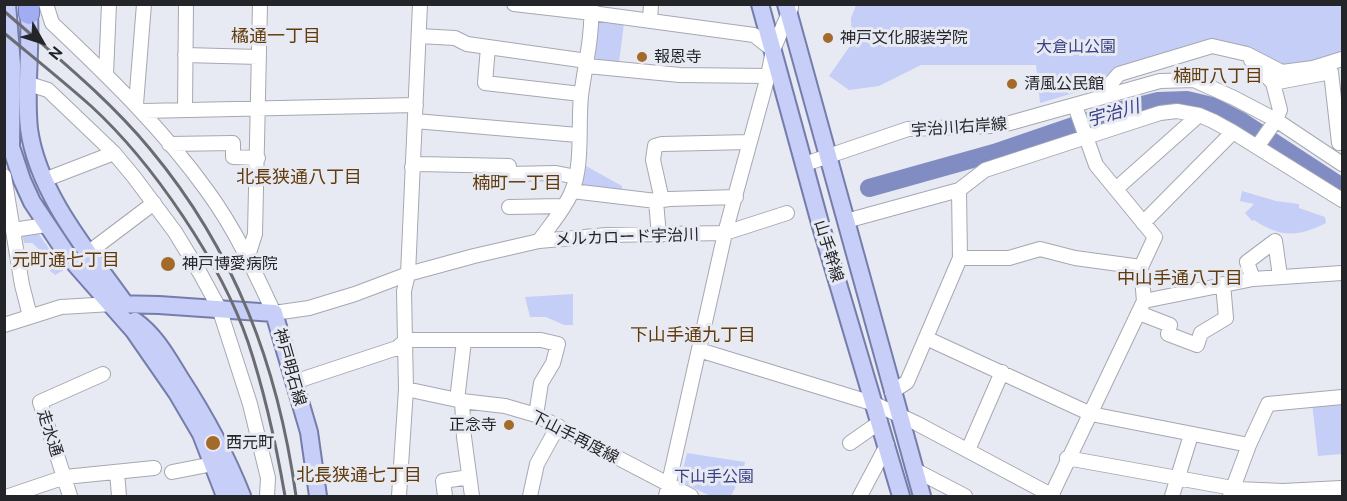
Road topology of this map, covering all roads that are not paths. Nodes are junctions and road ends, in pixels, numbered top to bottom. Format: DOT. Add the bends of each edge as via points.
graph roads {
  1 [pos="7,4"];
  2 [pos="109,4"];
  3 [pos="144,4"];
  4 [pos="186,4"];
  5 [pos="260,4"];
  6 [pos="420,4"];
  7 [pos="514,4"];
  8 [pos="651,4"];
  9 [pos="760,4"];
  10 [pos="31,7"];
  11 [pos="789,7"];
  12 [pos="591,9"];
  13 [pos="650,20"];
  14 [pos="418,36"];
  15 [pos="488,47"];
  16 [pos="773,50"];
  17 [pos="1247,54"];
  18 [pos="185,56"];
  19 [pos="259,57"];
  20 [pos="1342,59"];
  21 [pos="8,62"];
  22 [pos="587,64"];
  23 [pos="106,75"];
  24 [pos="768,76"];
  25 [pos="1273,83"];
  26 [pos="29,84"];
  27 [pos="581,94"];
  28 [pos="1113,94"];
  29 [pos="416,105"];
  30 [pos="139,107"];
  31 [pos="184,109"];
  32 [pos="258,109"];
  33 [pos="1077,112"];
  34 [pos="1199,116"];
  35 [pos="415,121"];
  36 [pos="1272,125"];
  37 [pos="1233,132"];
  38 [pos="578,135"];
  39 [pos="1084,135"];
  40 [pos="750,142"];
  41 [pos="1341,143"];
  42 [pos="169,144"];
  43 [pos="1258,145"];
  44 [pos="1317,147"];
  45 [pos="7,152"];
  46 [pos="114,153"];
  47 [pos="258,158"];
  48 [pos="829,163"];
  49 [pos="1342,164"];
  50 [pos="412,166"];
  51 [pos="806,169"];
  52 [pos="4,176"];
  53 [pos="44,180"];
  54 [pos="574,184"];
  55 [pos="1117,188"];
  56 [pos="959,190"];
  57 [pos="8,192"];
  58 [pos="736,197"];
  59 [pos="1342,200"];
  60 [pos="659,201"];
  61 [pos="32,202"];
  62 [pos="154,203"];
  63 [pos="563,206"];
  64 [pos="509,207"];
  65 [pos="787,213"];
  66 [pos="846,219"];
  67 [pos="1143,223"];
  68 [pos="46,225"];
  69 [pos="13,230"];
  70 [pos="725,233"];
  71 [pos="659,236"];
  72 [pos="539,241"];
  73 [pos="89,252"];
  74 [pos="248,256"];
  75 [pos="960,258"];
  76 [pos="1141,267"];
  77 [pos="1342,273"];
  78 [pos="408,274"];
  79 [pos="1310,274"];
  80 [pos="1280,276"];
  81 [pos="1253,279"];
  82 [pos="1342,282"];
  83 [pos="1223,284"];
  84 [pos="119,304"];
  85 [pos="1142,307"];
  86 [pos="219,308"];
  87 [pos="274,313"];
  88 [pos="30,316"];
  89 [pos="4,325"];
  90 [pos="926,338"];
  91 [pos="406,340"];
  92 [pos="464,341"];
  93 [pos="699,350"];
  94 [pos="1002,372"];
  95 [pos="103,374"];
  96 [pos="294,382"];
  97 [pos="406,389"];
  98 [pos="892,392"];
  99 [pos="1342,397"];
  100 [pos="459,400"];
  101 [pos="875,404"];
  102 [pos="1091,414"];
  103 [pos="536,415"];
  104 [pos="898,415"];
  105 [pos="880,422"];
  106 [pos="558,426"];
  107 [pos="1191,435"];
  108 [pos="850,443"];
  109 [pos="886,445"];
  110 [pos="1249,445"];
  111 [pos="968,450"];
  112 [pos="1067,458"];
  113 [pos="213,464"];
  114 [pos="154,468"];
  115 [pos="915,470"];
  116 [pos="117,472"];
  117 [pos="172,472"];
  118 [pos="64,477"];
  119 [pos="469,477"];
  120 [pos="1179,478"];
  121 [pos="667,491"];
  122 [pos="1232,492"];
  123 [pos="1339,492"];
  124 [pos="9,496"];
  125 [pos="70,496"];
  126 [pos="119,496"];
  127 [pos="225,496"];
  128 [pos="242,496"];
  129 [pos="267,496"];
  130 [pos="318,496"];
  131 [pos="399,496"];
  132 [pos="445,496"];
  133 [pos="472,496"];
  134 [pos="530,496"];
  135 [pos="692,496"];
  136 [pos="860,496"];
  137 [pos="901,496"];
  138 [pos="922,496"];
  139 [pos="965,496"];
  140 [pos="1051,496"];
  141 [pos="1172,496"];
  1 -- 21 [label="main road"];
  2 -- 23 [label="street"];
  3 -- 30 [label="street"];
  4 -- 18 [label="street"];
  5 -- 19 [label="street"];
  6 -- 14 [label="street"];
  7 -- 12 [label="street"];
  8 -- 13 [label="street"];
  9 -- 16 [label="main road, 山手幹線"];
  10 -- 23 [label="street" via="50,19"];
  10 -- 26 [label="main road"];
  11 -- 16 [label="street"];
  11 -- 48 [label="main road, 山手幹線"];
  12 -- 13 [label="street"];
  12 -- 22 [label="street"];
  13 -- 16 [label="street" via="754,35"];
  14 -- 15 [label="street" via="455,38"];
  14 -- 29 [label="street"];
  15 -- 22 [label="street"];
  15 -- 27 [label="street" via="485,83"];
  16 -- 24 [label="street"];
  16 -- 51 [label="main road, 山手幹線"];
  17 -- 20 [label="street" via="1282,72"];
  17 -- 25 [label="street"];
  17 -- 28 [label="street" via="1212,46 1146,65 1119,74 1111,83"];
  18 -- 19 [label="street"];
  18 -- 31 [label="street"];
  19 -- 32 [label="street"];
  21 -- 45 [label="main road"];
  22 -- 24 [label="street" via="680,75"];
  22 -- 27 [label="street"];
  23 -- 30 [label="street"];
  24 -- 40 [label="street"];
  25 -- 36 [label="street" via="1280,110"];
  25 -- 41 [label="street" via="1331,72"];
  26 -- 46 [label="street" via="48,90"];
  26 -- 53 [label="main road" via="30,131"];
  27 -- 38 [label="street"];
  28 -- 33 [label="street, 宇治川右岸線"];
  28 -- 36 [label="street, 宇治川右岸線" via="1160,81 1194,80 1234,98"];
  29 -- 32 [label="street"];
  29 -- 35 [label="street"];
  30 -- 31 [label="street"];
  30 -- 42 [label="street"];
  31 -- 32 [label="street"];
  32 -- 47 [label="street"];
  33 -- 39 [label="street"];
  33 -- 48 [label="street, 宇治川右岸線" via="990,126 908,129"];
  34 -- 37 [label="street"];
  34 -- 39 [label="street" via="1177,111 1160,113"];
  34 -- 55 [label="street"];
  35 -- 38 [label="street"];
  35 -- 50 [label="street"];
  36 -- 43 [label="street"];
  36 -- 44 [label="street, 宇治川右岸線"];
  37 -- 43 [label="street"];
  37 -- 67 [label="street"];
  38 -- 54 [label="street"];
  39 -- 55 [label="street" via="1096,165"];
  39 -- 56 [label="street" via="985,170"];
  40 -- 58 [label="street"];
  40 -- 60 [label="street" via="655,146 653,160"];
  41 -- 44 [label="street"];
  42 -- 47 [label="street" via="233,143 233,157"];
  42 -- 74 [label="street" via="209,192"];
  43 -- 59 [label="street"];
  44 -- 49 [label="street, 宇治川右岸線"];
  45 -- 61 [label="main road"];
  46 -- 53 [label="street"];
  46 -- 62 [label="street"];
  47 -- 74 [label="street" via="255,234"];
  48 -- 51 [label="street, 宇治川右岸線"];
  48 -- 66 [label="main road, 山手幹線"];
  50 -- 54 [label="street" via="556,173"];
  50 -- 78 [label="street"];
  51 -- 101 [label="main road, 山手幹線"];
  52 -- 57 [label="street"];
  53 -- 73 [label="main road"];
  54 -- 60 [label="street"];
  54 -- 63 [label="street"];
  55 -- 67 [label="street"];
  56 -- 66 [label="street"];
  56 -- 75 [label="street"];
  57 -- 61 [label="street"];
  57 -- 69 [label="street"];
  58 -- 60 [label="street"];
  58 -- 70 [label="street"];
  60 -- 71 [label="street"];
  61 -- 68 [label="main road"];
  62 -- 73 [label="street"];
  62 -- 86 [label="street"];
  63 -- 64 [label="street"];
  63 -- 72 [label="street"];
  65 -- 70 [label="street, メルカロード宇治川"];
  66 -- 98 [label="main road, 山手幹線"];
  67 -- 76 [label="street" via="1155,237"];
  68 -- 69 [label="street"];
  68 -- 84 [label="main road" via="78,268"];
  69 -- 88 [label="street"];
  70 -- 71 [label="street, メルカロード宇治川"];
  70 -- 93 [label="street"];
  71 -- 72 [label="street, メルカロード宇治川" via="607,235"];
  72 -- 78 [label="street, メルカロード宇治川"];
  73 -- 84 [label="main road"];
  74 -- 87 [label="street"];
  75 -- 76 [label="street" via="1009,258 1040,249"];
  75 -- 90 [label="street"];
  76 -- 85 [label="street"];
  77 -- 79 [label="street"];
  78 -- 87 [label="street, メルカロード宇治川" via="309,308"];
  78 -- 91 [label="street" via="404,291"];
  79 -- 80 [label="street"];
  79 -- 82 [label="street" via="1310,280"];
  80 -- 81 [label="street"];
  80 -- 81 [label="street" via="1275,242 1247,262"];
  81 -- 83 [label="street"];
  83 -- 85 [label="street"];
  83 -- 85 [label="street" via="1226,318 1201,333 1197,345 1167,334 1170,325"];
  84 -- 86 [label="main road, 神戸明石線"];
  84 -- 88 [label="street" via="61,308"];
  84 -- 113 [label="main road" via="177,393"];
  84 -- 128 [label="main road" via="163,351 197,403"];
  85 -- 102 [label="street"];
  86 -- 87 [label="main road, 神戸明石線"];
  86 -- 129 [label="street" via="250,404 268,478"];
  87 -- 96 [label="main road, 神戸明石線"];
  88 -- 89 [label="street"];
  90 -- 94 [label="street"];
  90 -- 98 [label="street" via="907,382"];
  91 -- 92 [label="street"];
  91 -- 96 [label="street" via="397,348"];
  91 -- 97 [label="street"];
  92 -- 100 [label="street"];
  92 -- 103 [label="street" via="541,340 558,344 553,363 541,383"];
  93 -- 101 [label="street"];
  93 -- 121 [label="street"];
  94 -- 102 [label="street"];
  94 -- 111 [label="street"];
  95 -- 118 [label="street, 走水通" via="40,402"];
  96 -- 130 [label="main road, 神戸明石線" via="309,432"];
  97 -- 100 [label="street, 下山手再度線"];
  97 -- 131 [label="street"];
  98 -- 104 [label="main road, 山手幹線"];
  99 -- 110 [label="street" via="1268,404"];
  100 -- 103 [label="street, 下山手再度線"];
  100 -- 119 [label="street"];
  101 -- 104 [label="street"];
  101 -- 105 [label="main road, 山手幹線"];
  102 -- 107 [label="street"];
  102 -- 112 [label="street"];
  103 -- 106 [label="street, 下山手再度線"];
  104 -- 111 [label="street"];
  104 -- 115 [label="main road, 山手幹線"];
  105 -- 108 [label="street"];
  105 -- 109 [label="main road, 山手幹線"];
  106 -- 121 [label="street, 下山手再度線"];
  106 -- 134 [label="street" via="537,464"];
  107 -- 110 [label="street"];
  107 -- 120 [label="street"];
  109 -- 136 [label="street"];
  109 -- 137 [label="main road, 山手幹線"];
  110 -- 122 [label="street"];
  111 -- 140 [label="street"];
  112 -- 120 [label="street"];
  112 -- 140 [label="street"];
  113 -- 117 [label="street"];
  113 -- 127 [label="main road"];
  114 -- 116 [label="street"];
  115 -- 138 [label="main road, 山手幹線"];
  115 -- 139 [label="street"];
  116 -- 118 [label="street"];
  116 -- 126 [label="street"];
  118 -- 124 [label="street"];
  118 -- 125 [label="street, 走水通"];
  119 -- 132 [label="street" via="443,482"];
  119 -- 133 [label="street"];
  120 -- 122 [label="street"];
  120 -- 141 [label="street"];
  121 -- 135 [label="street, 下山手再度線"];
  122 -- 123 [label="street"];
}
